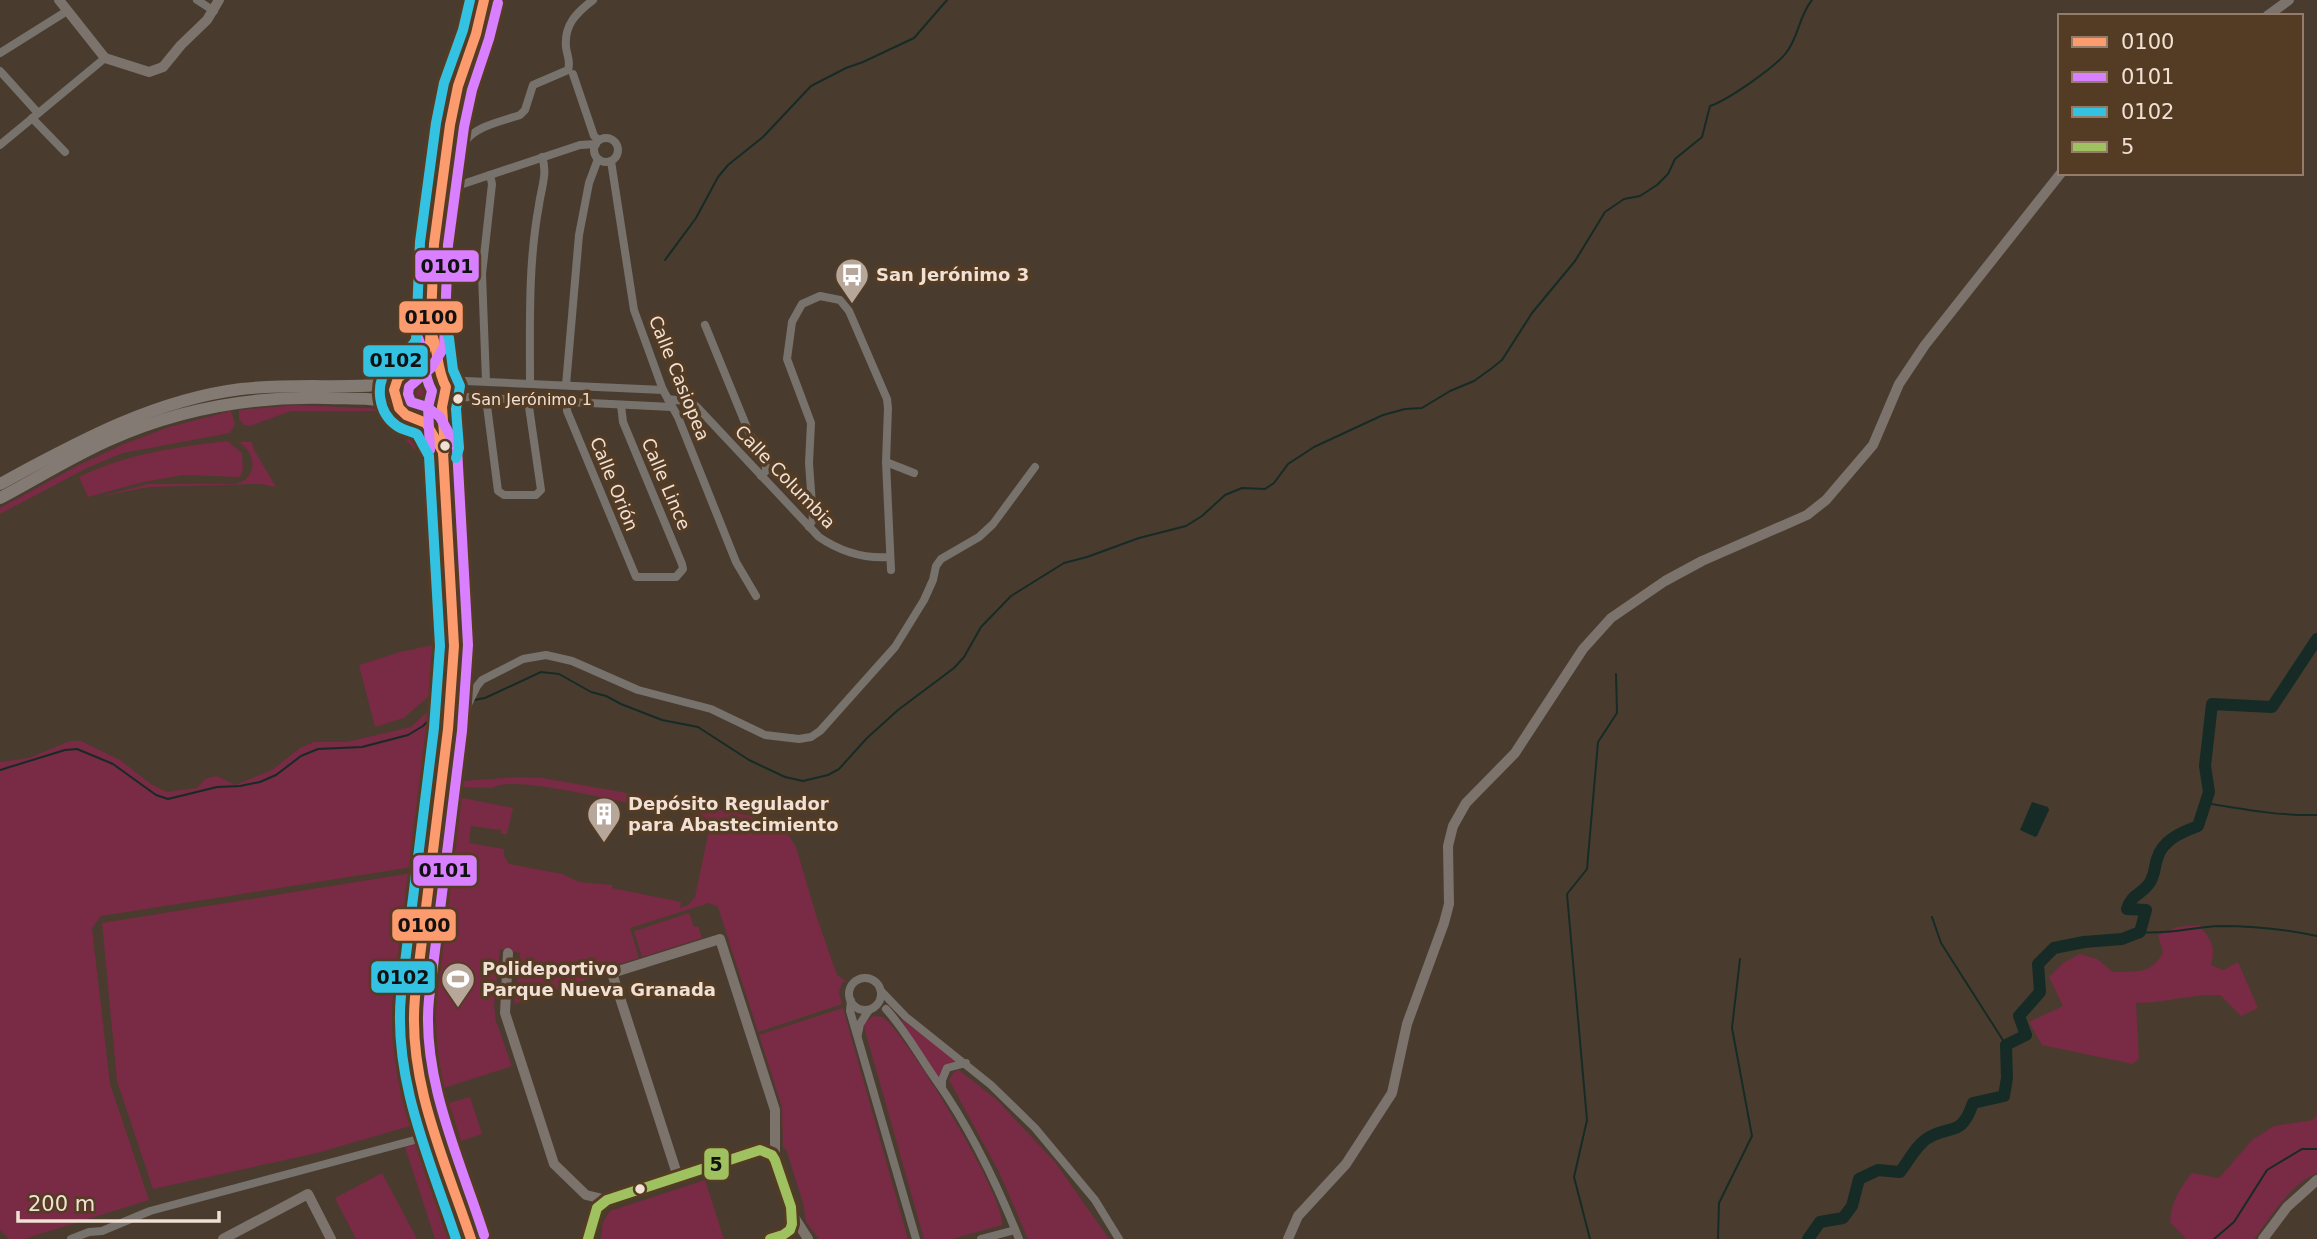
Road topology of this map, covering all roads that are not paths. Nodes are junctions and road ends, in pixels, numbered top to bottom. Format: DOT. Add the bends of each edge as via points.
graph roads {
  1 [pos="59,0"];
  2 [pos="197,0"];
  3 [pos="219,0"];
  4 [pos="484,0"];
  5 [pos="593,0"];
  6 [pos="2289,0"];
  7 [pos="67,10"];
  8 [pos="214,11"];
  9 [pos="2270,14"];
  10 [pos="0,53"];
  11 [pos="105,58"];
  12 [pos="0,71"];
  13 [pos="573,74"];
  14 [pos="35,116"];
  15 [pos="598,142"];
  16 [pos="0,145"];
  17 [pos="65,152"];
  18 [pos="542,157"];
  19 [pos="598,159"];
  20 [pos="611,161"];
  21 [pos="444,172"];
  22 [pos="490,175"];
  23 [pos="2059,175"];
  24 [pos="442,188"];
  25 [pos="705,325"];
  26 [pos="432,333"];
  27 [pos="412,367"];
  28 [pos="441,377"];
  29 [pos="465,381"];
  30 [pos="486,381"];
  31 [pos="530,383"];
  32 [pos="395,384"];
  33 [pos="567,385"];
  34 [pos="663,390"];
  35 [pos="464,397"];
  36 [pos="485,398"];
  37 [pos="668,399"];
  38 [pos="528,400"];
  39 [pos="567,402"];
  40 [pos="396,404"];
  41 [pos="443,404"];
  42 [pos="621,405"];
  43 [pos="672,408"];
  44 [pos="421,419"];
  45 [pos="443,452"];
  46 [pos="886,462"];
  47 [pos="1035,467"];
  48 [pos="914,473"];
  49 [pos="761,476"];
  50 [pos="0,484"];
  51 [pos="0,498"];
  52 [pos="809,527"];
  53 [pos="890,557"];
  54 [pos="891,570"];
  55 [pos="680,574"];
  56 [pos="756,596"];
  57 [pos="448,729"];
  58 [pos="508,953"];
  59 [pos="881,991"];
  60 [pos="851,1001"];
  61 [pos="882,1007"];
  62 [pos="869,1010"];
  63 [pos="906,1017"];
  64 [pos="858,1034"];
  65 [pos="966,1063"];
  66 [pos="942,1087"];
  67 [pos="774,1130"];
  68 [pos="437,1133"];
  69 [pos="760,1150"];
  70 [pos="775,1160"];
  71 [pos="678,1177"];
  72 [pos="2317,1181"];
  73 [pos="586,1195"];
  74 [pos="607,1200"];
  75 [pos="594,1214"];
  76 [pos="794,1217"];
  77 [pos="465,1222"];
  78 [pos="1015,1230"];
  79 [pos="785,1234"];
  80 [pos="71,1239"];
  81 [pos="223,1239"];
  82 [pos="331,1239"];
  83 [pos="471,1239"];
  84 [pos="479,1239"];
  85 [pos="588,1239"];
  86 [pos="770,1239"];
  87 [pos="806,1239"];
  88 [pos="916,1239"];
  89 [pos="981,1239"];
  90 [pos="1019,1239"];
  91 [pos="1119,1239"];
  92 [pos="1288,1239"];
  93 [pos="2263,1239"];
  1 -- 7 [label="street"];
  2 -- 8 [label="street"];
  3 -- 8 [label="street"];
  4 -- 21 [label="street"];
  5 -- 21 [label="street" via="570,21 568,70 533,85 520,115 475,132 463,146 456,168"];
  6 -- 9 [label="street"];
  7 -- 10 [label="street"];
  7 -- 11 [label="street"];
  8 -- 11 [label="street" via="157,71 142,71"];
  11 -- 14 [label="street"];
  12 -- 14 [label="street"];
  13 -- 15 [label="street"];
  14 -- 16 [label="street"];
  14 -- 17 [label="street"];
  15 -- 18 [label="street"];
  15 -- 19 [label="street" via="594,151"];
  15 -- 20 [label="street" via="611,138 617,144 617,155"];
  18 -- 22 [label="street"];
  18 -- 31 [label="street" via="546,171 530,279"];
  19 -- 20 [label="street"];
  19 -- 33 [label="street" via="579,235"];
  20 -- 34 [label="street, Calle Casiopea" via="634,310"];
  21 -- 24 [label="street"];
  22 -- 24 [label="street"];
  22 -- 30 [label="street" via="482,274"];
  23 -- 92 [label="street" via="1925,345 1899,384 1873,445 1826,500 1807,515 1658,585 1611,618 1583,649 1525,740 1466,803 1448,846 1449,904 1407,1024 1392,1093 1346,1164 1298,1216"];
  24 -- 26 [label="street" via="432,264"];
  25 -- 49 [label="street" via="750,435 765,454 766,471"];
  26 -- 27 [label="street" via="426,352"];
  26 -- 28 [label="street"];
  27 -- 28 [label="main road" via="427,367"];
  27 -- 32 [label="main road"];
  28 -- 29 [label="street"];
  28 -- 41 [label="main road" via="446,387"];
  29 -- 30 [label="street"];
  29 -- 35 [label="street"];
  30 -- 31 [label="street"];
  31 -- 33 [label="street"];
  32 -- 40 [label="main road"];
  32 -- 50 [label="main road" via="267,387 192,398 104,430"];
  33 -- 34 [label="street"];
  33 -- 39 [label="street" via="560,394"];
  33 -- 39 [label="street" via="574,394"];
  34 -- 37 [label="street, Calle Casiopea"];
  35 -- 36 [label="street"];
  35 -- 41 [label="street"];
  36 -- 38 [label="street"];
  36 -- 38 [label="street" via="500,494 539,493"];
  37 -- 43 [label="street, Calle Casiopea"];
  37 -- 49 [label="street, Calle Columbia" via="691,402"];
  38 -- 39 [label="street"];
  39 -- 42 [label="street"];
  39 -- 55 [label="street, Calle Orión" via="636,577"];
  40 -- 44 [label="main road" via="406,415"];
  40 -- 51 [label="main road" via="376,399 269,399 190,412 108,441"];
  41 -- 44 [label="main road"];
  41 -- 45 [label="main road"];
  42 -- 43 [label="street"];
  42 -- 55 [label="street, Calle Lince" via="623,422 682,564"];
  43 -- 56 [label="street, Calle Casiopea" via="736,562"];
  44 -- 45 [label="main road" via="438,437"];
  45 -- 57 [label="main road" via="454,623"];
  46 -- 48 [label="street"];
  46 -- 52 [label="street" via="887,399 849,311 834,297 808,300 794,315 787,353 811,423 813,519"];
  46 -- 53 [label="street"];
  47 -- 57 [label="street" via="993,524 941,559 924,600 895,647 811,737 765,735 711,709 638,690 546,655 523,659 492,674 477,686 457,726"];
  49 -- 52 [label="street, Calle Columbia"];
  52 -- 53 [label="street, Calle Columbia" via="842,550"];
  53 -- 54 [label="street"];
  57 -- 68 [label="main road" via="413,1016 417,1071"];
  58 -- 73 [label="street" via="504,1000 509,1028 554,1164"];
  59 -- 60 [label="street" via="875,982 861,979 850,989"];
  59 -- 61 [label="street"];
  59 -- 63 [label="street"];
  60 -- 62 [label="street"];
  60 -- 64 [label="street"];
  61 -- 62 [label="street"];
  61 -- 63 [label="street"];
  61 -- 66 [label="street" via="902,1026"];
  62 -- 64 [label="street"];
  63 -- 65 [label="street"];
  64 -- 88 [label="street"];
  65 -- 66 [label="street" via="947,1068"];
  65 -- 91 [label="street" via="1061,1157"];
  66 -- 78 [label="street" via="979,1151"];
  67 -- 69 [label="street"];
  67 -- 70 [label="street"];
  67 -- 71 [label="street" via="775,1111 714,941 612,973"];
  68 -- 77 [label="main road"];
  68 -- 80 [label="street" via="150,1211"];
  69 -- 70 [label="street"];
  69 -- 71 [label="street"];
  70 -- 76 [label="street"];
  71 -- 74 [label="street"];
  72 -- 93 [label="street" via="2287,1207"];
  73 -- 74 [label="street"];
  73 -- 75 [label="street"];
  74 -- 75 [label="street"];
  75 -- 85 [label="street"];
  76 -- 79 [label="street"];
  76 -- 87 [label="street"];
  77 -- 83 [label="main road"];
  77 -- 84 [label="street" via="474,1223"];
  78 -- 89 [label="street"];
  78 -- 90 [label="street"];
  79 -- 86 [label="street"];
  79 -- 87 [label="street"];
  81 -- 82 [label="street" via="308,1195"];
}
